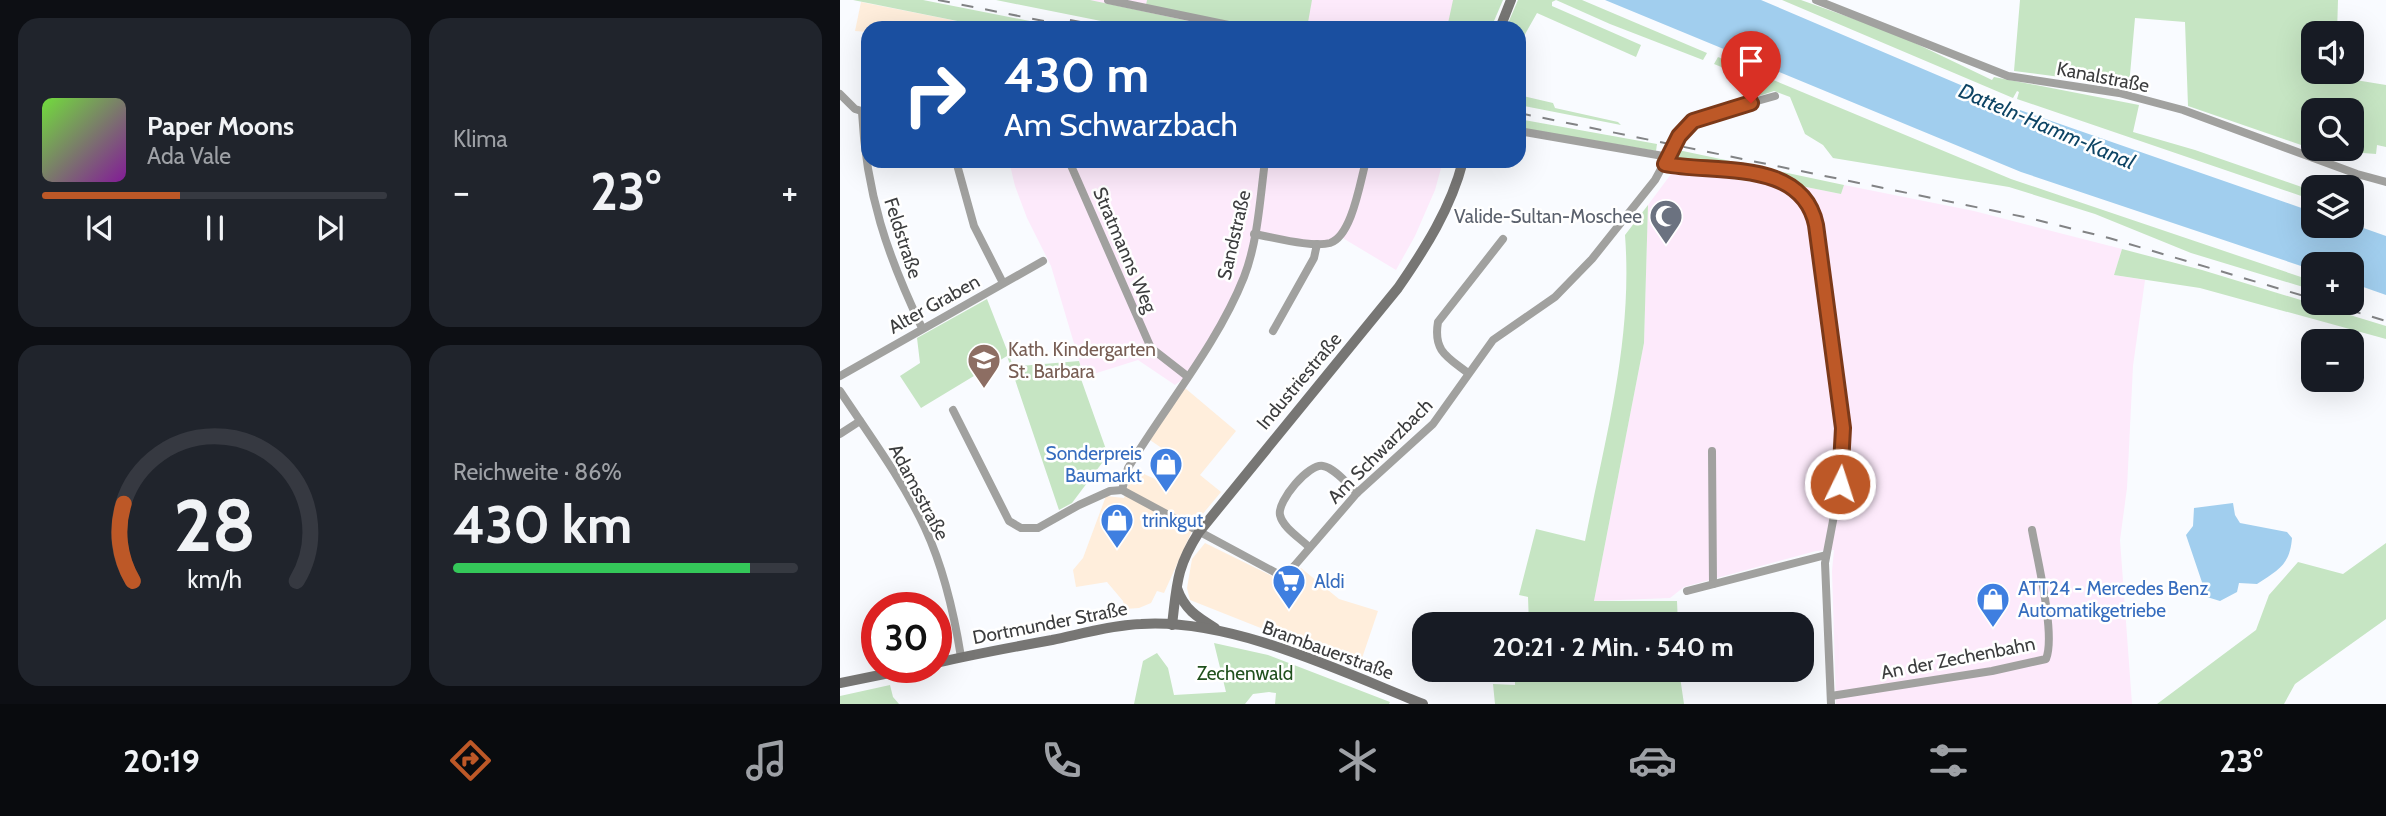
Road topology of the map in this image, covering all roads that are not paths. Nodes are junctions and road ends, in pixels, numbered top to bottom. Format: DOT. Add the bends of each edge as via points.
graph roads {
  1 [pos="1108,0"];
  2 [pos="1511,0"];
  3 [pos="1816,0"];
  4 [pos="1209,21"];
  5 [pos="1503,21"];
  6 [pos="840,94"];
  7 [pos="1775,96"];
  8 [pos="861,111"];
  9 [pos="1526,132"];
  10 [pos="1667,161"];
  11 [pos="868,168"];
  12 [pos="958,168"];
  13 [pos="1072,168"];
  14 [pos="1264,168"];
  15 [pos="1364,168"];
  16 [pos="1461,168"];
  17 [pos="2386,182"];
  18 [pos="1254,234"];
  19 [pos="1503,239"];
  20 [pos="1317,244"];
  21 [pos="1043,261"];
  22 [pos="1003,283"];
  23 [pos="922,328"];
  24 [pos="1273,331"];
  25 [pos="1468,373"];
  26 [pos="840,376"];
  27 [pos="1187,376"];
  28 [pos="840,391"];
  29 [pos="953,410"];
  30 [pos="860,421"];
  31 [pos="840,434"];
  32 [pos="1712,452"];
  33 [pos="1122,491"];
  34 [pos="1357,493"];
  35 [pos="2032,530"];
  36 [pos="1199,532"];
  37 [pos="1309,547"];
  38 [pos="1826,555"];
  39 [pos="1176,582"];
  40 [pos="1713,584"];
  41 [pos="1687,591"];
  42 [pos="1172,625"];
  43 [pos="1220,632"];
  44 [pos="961,657"];
  45 [pos="952,659"];
  46 [pos="861,679"];
  47 [pos="840,683"];
  48 [pos="1831,700"];
  49 [pos="1423,704"];
  1 -- 4 [label="street"];
  2 -- 5 [label="main road"];
  3 -- 17 [label="street, Kanalstraße" via="2008,76 2119,93 2183,110"];
  6 -- 8 [label="street"];
  7 -- 10 [label="street, Am Schwarzbach" via="1693,121 1679,136"];
  9 -- 10 [label="street"];
  10 -- 25 [label="street, Am Schwarzbach" via="1592,259 1555,297 1493,340"];
  10 -- 38 [label="street" via="1774,178 1797,191 1814,217 1843,428 1840,484"];
  11 -- 23 [label="street, Feldstraße" via="897,276"];
  12 -- 22 [label="street" via="974,226"];
  13 -- 27 [label="street, Stratmanns Weg" via="1151,348"];
  14 -- 18 [label="street, Sandstraße"];
  15 -- 20 [label="street" via="1341,237"];
  16 -- 36 [label="main road, Industriestraße" via="1425,250 1398,288"];
  18 -- 20 [label="street"];
  18 -- 27 [label="street, Sandstraße" via="1245,274 1226,318"];
  19 -- 25 [label="street" via="1438,322 1435,337 1442,354"];
  20 -- 24 [label="street" via="1314,258"];
  21 -- 22 [label="street, Alter Graben"];
  22 -- 23 [label="street, Alter Graben"];
  23 -- 26 [label="street, Alter Graben"];
  25 -- 34 [label="street, Am Schwarzbach" via="1433,424"];
  27 -- 33 [label="street, Sandstraße" via="1128,468"];
  28 -- 30 [label="street, Adamsstraße"];
  29 -- 33 [label="street" via="1009,521 1021,528 1038,528 1089,500"];
  30 -- 31 [label="street"];
  30 -- 44 [label="street, Adamsstraße" via="926,529 944,580"];
  32 -- 40 [label="street"];
  33 -- 36 [label="street"];
  34 -- 37 [label="street, Am Schwarzbach"];
  34 -- 37 [label="street" via="1326,467 1309,470 1283,500 1280,513 1284,524"];
  35 -- 48 [label="street, An der Zechenbahn" via="2046,617 2046,659"];
  36 -- 37 [label="street, Am Schwarzbach" via="1280,575"];
  36 -- 39 [label="main road, Industriestraße"];
  38 -- 40 [label="street"];
  38 -- 48 [label="street"];
  39 -- 42 [label="main road, Industriestraße"];
  39 -- 43 [label="main road, Brambauerstraße" via="1187,609"];
  40 -- 41 [label="street"];
  42 -- 43 [label="main road, Brambauerstraße"];
  42 -- 44 [label="main road, Dortmunder Straße" via="1097,630"];
  43 -- 49 [label="main road, Brambauerstraße" via="1303,657"];
  44 -- 45 [label="main road, Dortmunder Straße"];
  46 -- 47 [label="main road"];
}
